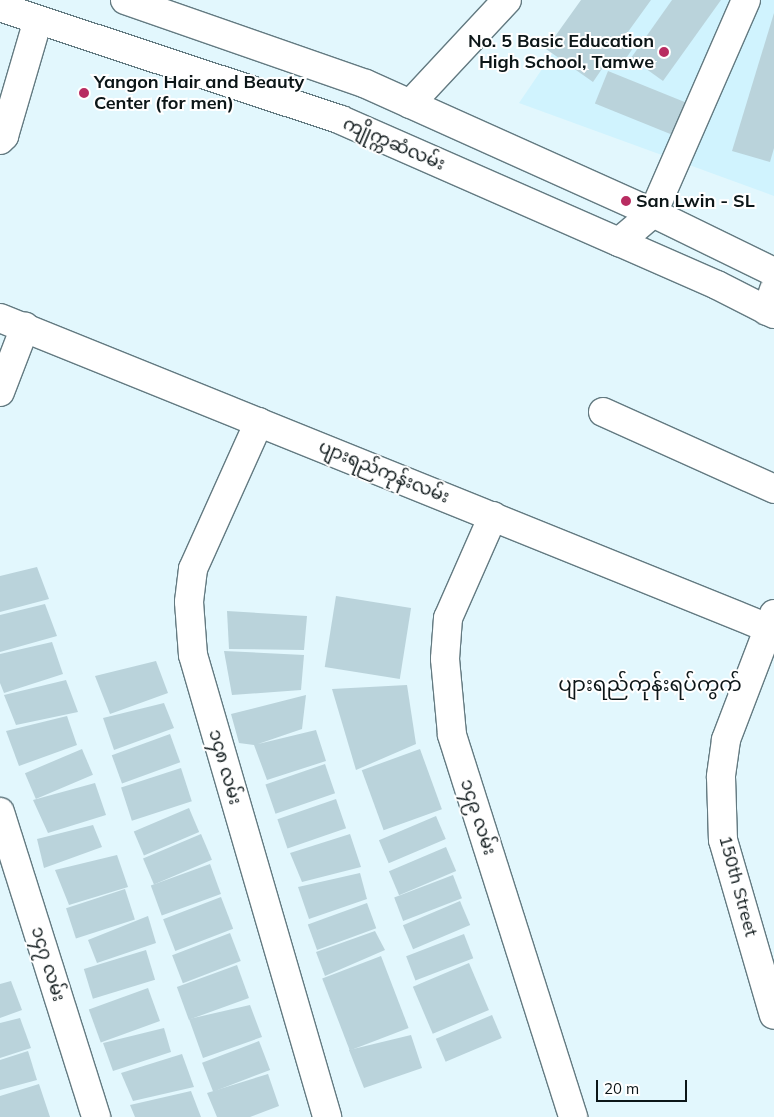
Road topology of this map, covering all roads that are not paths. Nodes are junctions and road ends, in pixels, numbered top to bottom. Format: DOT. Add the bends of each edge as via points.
graph roads {
  1 [pos="125,0"];
  2 [pos="507,0"];
  3 [pos="746,0"];
  4 [pos="159,5"];
  5 [pos="0,7"];
  6 [pos="38,20"];
  7 [pos="410,104"];
  8 [pos="0,140"];
  9 [pos="653,214"];
  10 [pos="619,242"];
  11 [pos="774,272"];
  12 [pos="772,305"];
  13 [pos="0,318"];
  14 [pos="26,327"];
  15 [pos="0,392"];
  16 [pos="603,412"];
  17 [pos="259,422"];
  18 [pos="774,489"];
  19 [pos="493,516"];
  20 [pos="771,621"];
  21 [pos="0,812"];
  22 [pos="774,1015"];
  23 [pos="96,1117"];
  24 [pos="326,1117"];
  25 [pos="573,1117"];
  1 -- 4 [label="street"];
  2 -- 7 [label="street"];
  3 -- 9 [label="street"];
  4 -- 7 [label="street"];
  5 -- 6 [label="street, ကျိုက္ကဆံလမ်း"];
  6 -- 8 [label="street" via="4,136"];
  6 -- 10 [label="street, ကျိုက္ကဆံလမ်း" via="342,120"];
  7 -- 9 [label="street"];
  9 -- 10 [label="street"];
  9 -- 11 [label="street"];
  10 -- 12 [label="street, ကျိုက္ကဆံလမ်း" via="716,285"];
  13 -- 14 [label="street, ပျားရည်ကုန်းလမ်း"];
  14 -- 15 [label="street"];
  14 -- 17 [label="street, ပျားရည်ကုန်းလမ်း"];
  16 -- 18 [label="street"];
  17 -- 19 [label="street, ပျားရည်ကုန်းလမ်း"];
  17 -- 24 [label="street, ၁၄၈ လမ်း" via="193,569 190,602 193,655"];
  19 -- 20 [label="street, ပျားရည်ကုန်းလမ်း"];
  19 -- 25 [label="street, ၁၄၉ လမ်း" via="448,618 445,659 452,735"];
  20 -- 22 [label="street, 150th Street" via="726,740 721,777 723,840"];
  21 -- 23 [label="street, ၁၄၇ လမ်း"];
}
